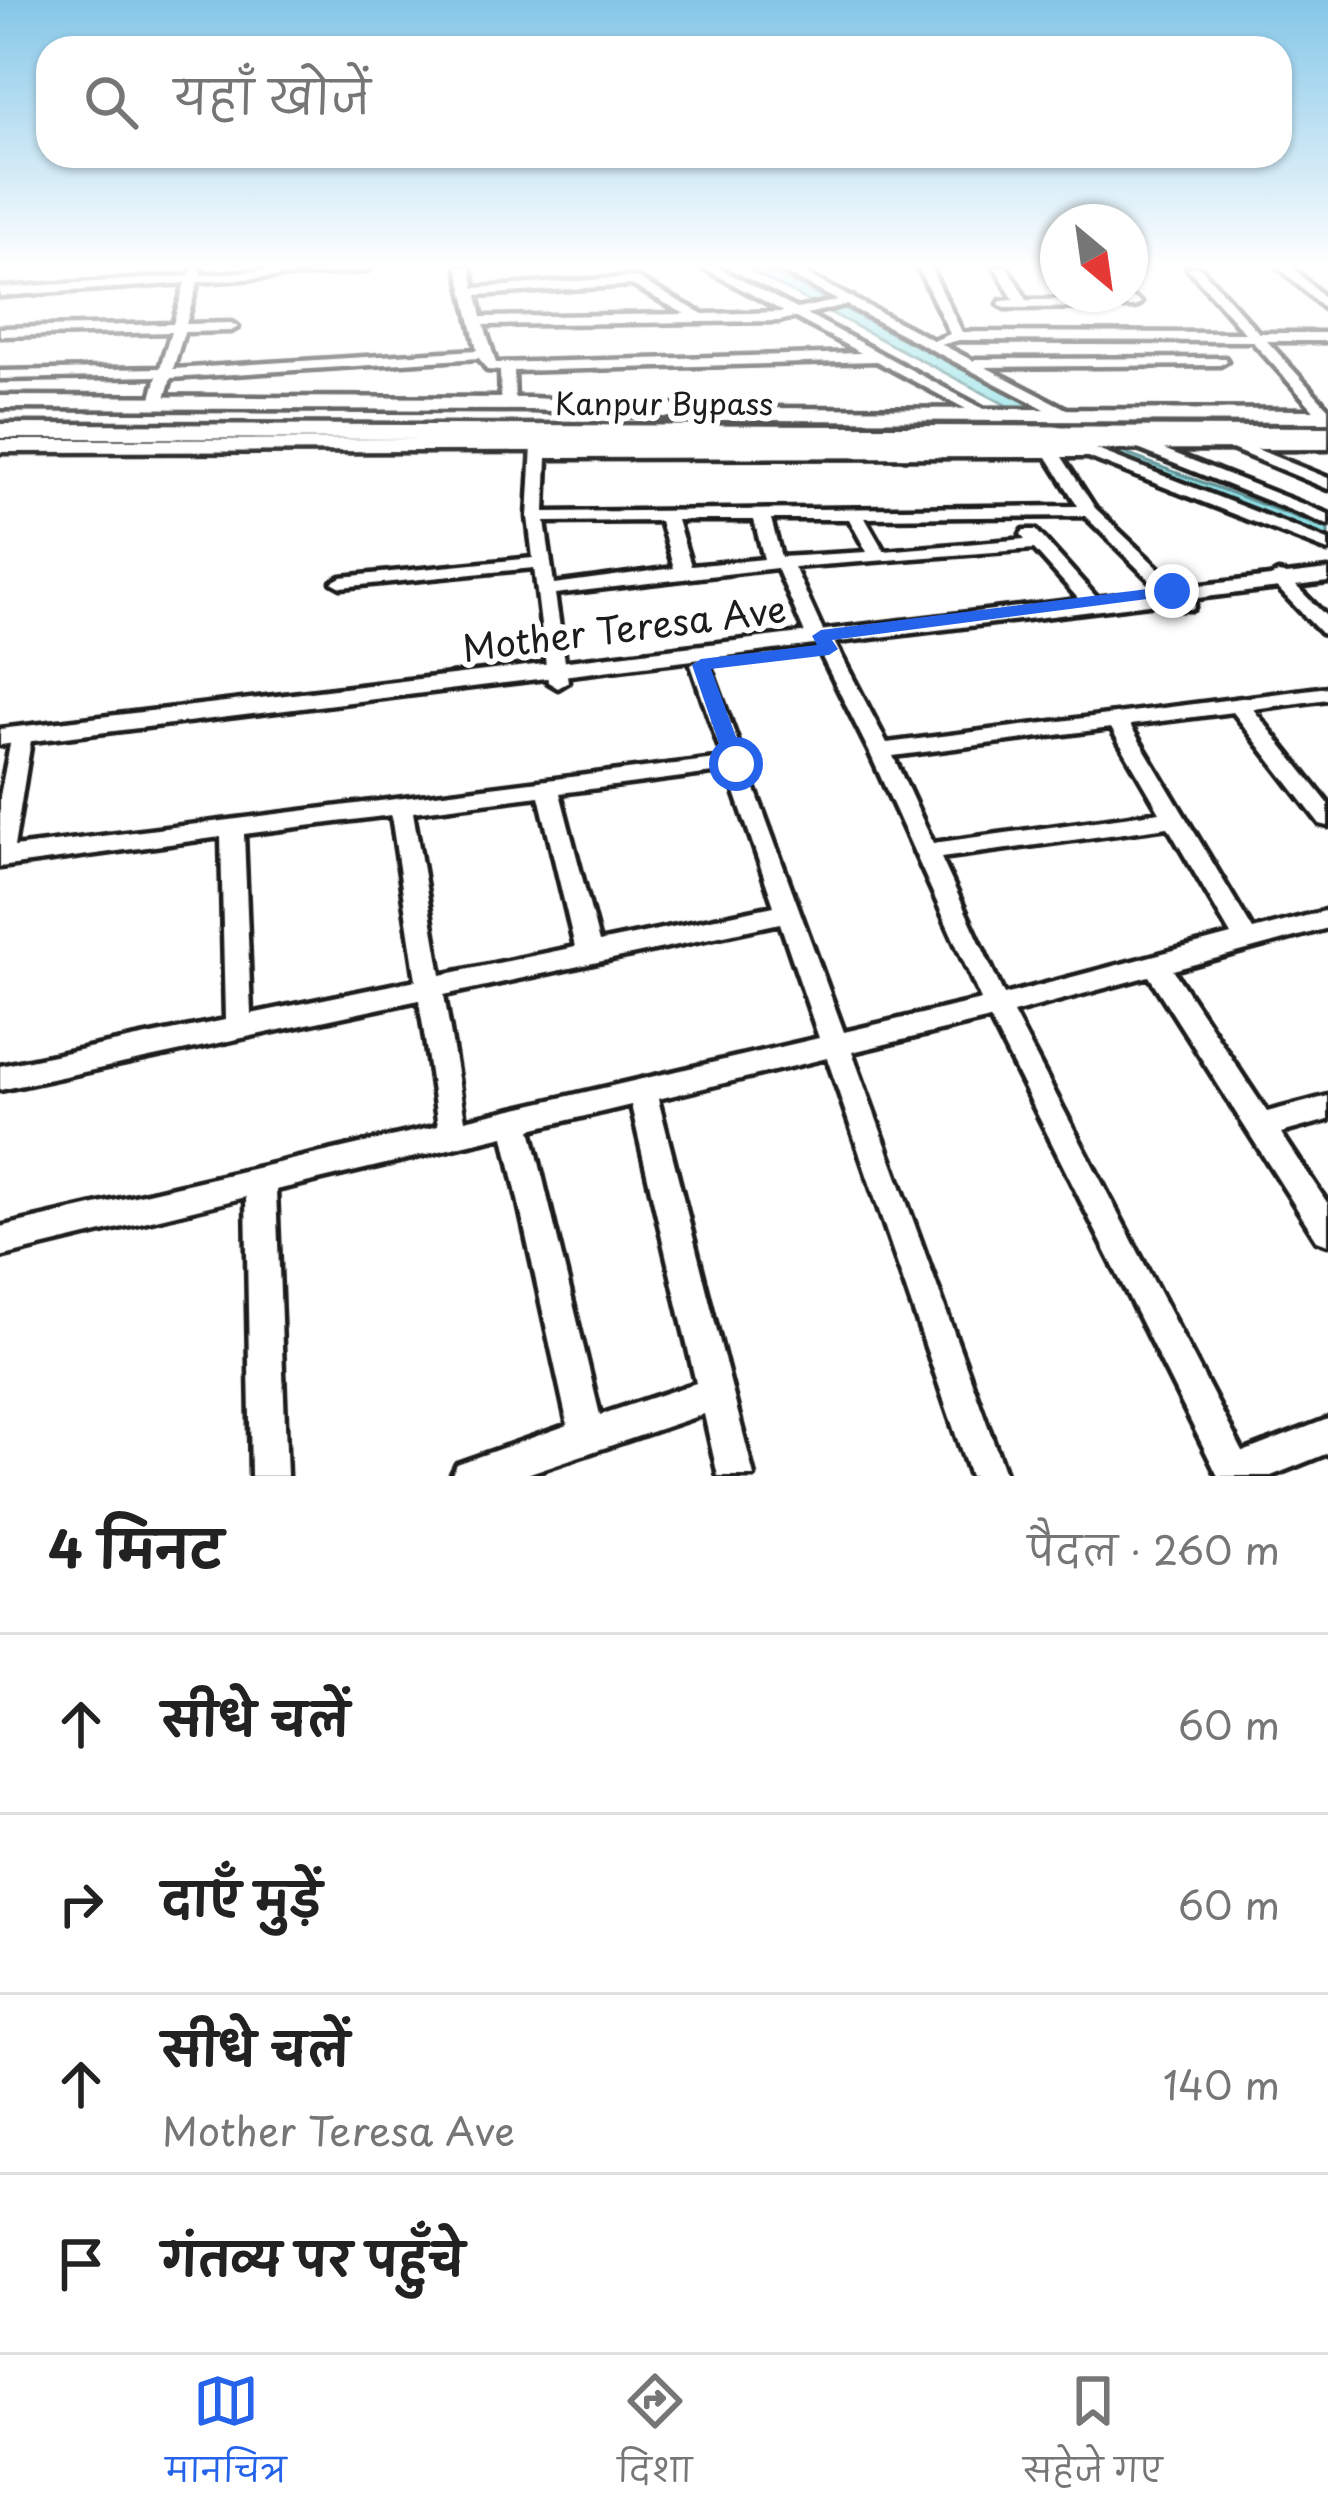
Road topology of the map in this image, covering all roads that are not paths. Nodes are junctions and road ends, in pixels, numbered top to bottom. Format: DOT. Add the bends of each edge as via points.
graph roads {
  1 [pos="176,336"];
  2 [pos="480,336"];
  3 [pos="845,336"];
  4 [pos="919,336"];
  5 [pos="957,336"];
  6 [pos="1160,336"];
  7 [pos="1258,336"];
  8 [pos="1328,337"];
  9 [pos="938,344"];
  10 [pos="484,354"];
  11 [pos="879,357"];
  12 [pos="1220,362"];
  13 [pos="976,363"];
  14 [pos="507,367"];
  15 [pos="164,373"];
  16 [pos="0,375"];
  17 [pos="157,402"];
  18 [pos="0,406"];
  19 [pos="988,415"];
  20 [pos="1064,415"];
  21 [pos="500,419"];
  22 [pos="1328,419"];
  23 [pos="0,434"];
  24 [pos="1328,439"];
  25 [pos="1129,444"];
  26 [pos="1232,444"];
  27 [pos="1072,448"];
  28 [pos="541,449"];
  29 [pos="1328,484"];
  30 [pos="1090,511"];
  31 [pos="1010,512"];
  32 [pos="854,513"];
  33 [pos="761,514"];
  34 [pos="667,515"];
  35 [pos="536,517"];
  36 [pos="1328,520"];
  37 [pos="1038,543"];
  38 [pos="1328,546"];
  39 [pos="878,557"];
  40 [pos="542,562"];
  41 [pos="778,562"];
  42 [pos="685,572"];
  43 [pos="1328,576"];
  44 [pos="341,583"];
  45 [pos="1285,585"];
  46 [pos="546,590"];
  47 [pos="1328,590"];
  48 [pos="1179,598"];
  49 [pos="1090,602"];
  50 [pos="1328,629"];
  51 [pos="822,640"];
  52 [pos="701,665"];
  53 [pos="557,676"];
  54 [pos="1328,693"];
  55 [pos="1239,704"];
  56 [pos="1118,720"];
  57 [pos="10,743"];
  58 [pos="880,751"];
  59 [pos="736,764"];
  60 [pos="548,788"];
  61 [pos="401,806"];
  62 [pos="1175,818"];
  63 [pos="1328,818"];
  64 [pos="232,828"];
  65 [pos="926,852"];
  66 [pos="0,858"];
  67 [pos="787,912"];
  68 [pos="1328,919"];
  69 [pos="1246,940"];
  70 [pos="589,953"];
  71 [pos="1155,964"];
  72 [pos="430,987"];
  73 [pos="997,1007"];
  74 [pos="238,1027"];
  75 [pos="833,1046"];
  76 [pos="0,1078"];
  77 [pos="642,1092"];
  78 [pos="1328,1108"];
  79 [pos="515,1123"];
  80 [pos="1263,1126"];
  81 [pos="454,1137"];
  82 [pos="261,1183"];
  83 [pos="1328,1231"];
  84 [pos="0,1242"];
  85 [pos="716,1393"];
  86 [pos="589,1436"];
  87 [pos="1328,1436"];
  88 [pos="1232,1475"];
  89 [pos="268,1476"];
  90 [pos="470,1476"];
  91 [pos="736,1476"];
  92 [pos="988,1476"];
  1 -- 15 [label="street"];
  2 -- 10 [label="street"];
  3 -- 11 [label="street"];
  4 -- 9 [label="street"];
  5 -- 6 [label="street"];
  5 -- 9 [label="street"];
  6 -- 7 [label="street"];
  7 -- 8 [label="street"];
  7 -- 22 [label="street"];
  9 -- 13 [label="street"];
  10 -- 14 [label="street" via="489,365"];
  10 -- 15 [label="street"];
  11 -- 14 [label="street"];
  11 -- 19 [label="street"];
  12 -- 13 [label="street"];
  13 -- 20 [label="street"];
  14 -- 21 [label="street"];
  15 -- 16 [label="street"];
  15 -- 17 [label="street"];
  17 -- 18 [label="main road"];
  17 -- 21 [label="main road"];
  18 -- 21 [label="highway"];
  19 -- 20 [label="main road"];
  19 -- 21 [label="main road"];
  20 -- 22 [label="main road"];
  21 -- 22 [label="highway, Kanpur Bypass"];
  21 -- 23 [label="highway, Kanpur Bypass"];
  21 -- 23 [label="highway" via="409,440"];
  21 -- 24 [label="highway, Kanpur Bypass"];
  23 -- 28 [label="main road"];
  24 -- 26 [label="main road"];
  25 -- 26 [label="main road"];
  25 -- 27 [label="main road"];
  25 -- 36 [label="street"];
  26 -- 29 [label="street"];
  27 -- 28 [label="main road"];
  27 -- 30 [label="street"];
  27 -- 38 [label="street"];
  28 -- 35 [label="street"];
  30 -- 31 [label="street"];
  30 -- 48 [label="street"];
  31 -- 32 [label="street"];
  31 -- 37 [label="street"];
  32 -- 33 [label="street"];
  32 -- 39 [label="street"];
  33 -- 34 [label="street"];
  33 -- 41 [label="street"];
  34 -- 35 [label="street"];
  34 -- 42 [label="street"];
  35 -- 40 [label="street"];
  37 -- 39 [label="street"];
  37 -- 49 [label="street"];
  39 -- 41 [label="street"];
  40 -- 44 [label="street"];
  40 -- 46 [label="street"];
  41 -- 42 [label="street"];
  41 -- 51 [label="street"];
  42 -- 46 [label="street"];
  43 -- 45 [label="street"];
  45 -- 47 [label="street"];
  45 -- 48 [label="street"];
  45 -- 50 [label="street"];
  46 -- 53 [label="street"];
  48 -- 49 [label="street, Mother Teresa Ave"];
  48 -- 51 [label="street"];
  49 -- 51 [label="street, Mother Teresa Ave"];
  51 -- 52 [label="street"];
  51 -- 53 [label="street, Mother Teresa Ave"];
  51 -- 58 [label="street"];
  52 -- 53 [label="street"];
  52 -- 59 [label="street"];
  53 -- 57 [label="street"];
  54 -- 55 [label="street"];
  55 -- 56 [label="street"];
  55 -- 63 [label="street"];
  56 -- 58 [label="street"];
  56 -- 62 [label="street"];
  57 -- 66 [label="street"];
  58 -- 65 [label="street"];
  59 -- 60 [label="street"];
  59 -- 67 [label="street"];
  60 -- 61 [label="street"];
  60 -- 70 [label="street"];
  61 -- 64 [label="street"];
  61 -- 72 [label="street"];
  62 -- 65 [label="street"];
  62 -- 69 [label="street"];
  64 -- 66 [label="street"];
  64 -- 74 [label="street"];
  65 -- 73 [label="street"];
  67 -- 70 [label="street"];
  67 -- 75 [label="street"];
  68 -- 69 [label="street"];
  69 -- 71 [label="street"];
  70 -- 72 [label="street"];
  71 -- 73 [label="street"];
  71 -- 80 [label="street"];
  72 -- 74 [label="street"];
  72 -- 81 [label="street"];
  73 -- 75 [label="street"];
  73 -- 88 [label="street"];
  74 -- 76 [label="street"];
  75 -- 77 [label="street"];
  75 -- 92 [label="street"];
  77 -- 79 [label="street"];
  77 -- 85 [label="street"];
  78 -- 80 [label="street"];
  79 -- 81 [label="street"];
  79 -- 86 [label="street"];
  80 -- 83 [label="street"];
  81 -- 82 [label="street"];
  82 -- 84 [label="street"];
  82 -- 89 [label="street"];
  85 -- 86 [label="street"];
  85 -- 91 [label="street"];
  86 -- 90 [label="street"];
  87 -- 88 [label="street"];
}
